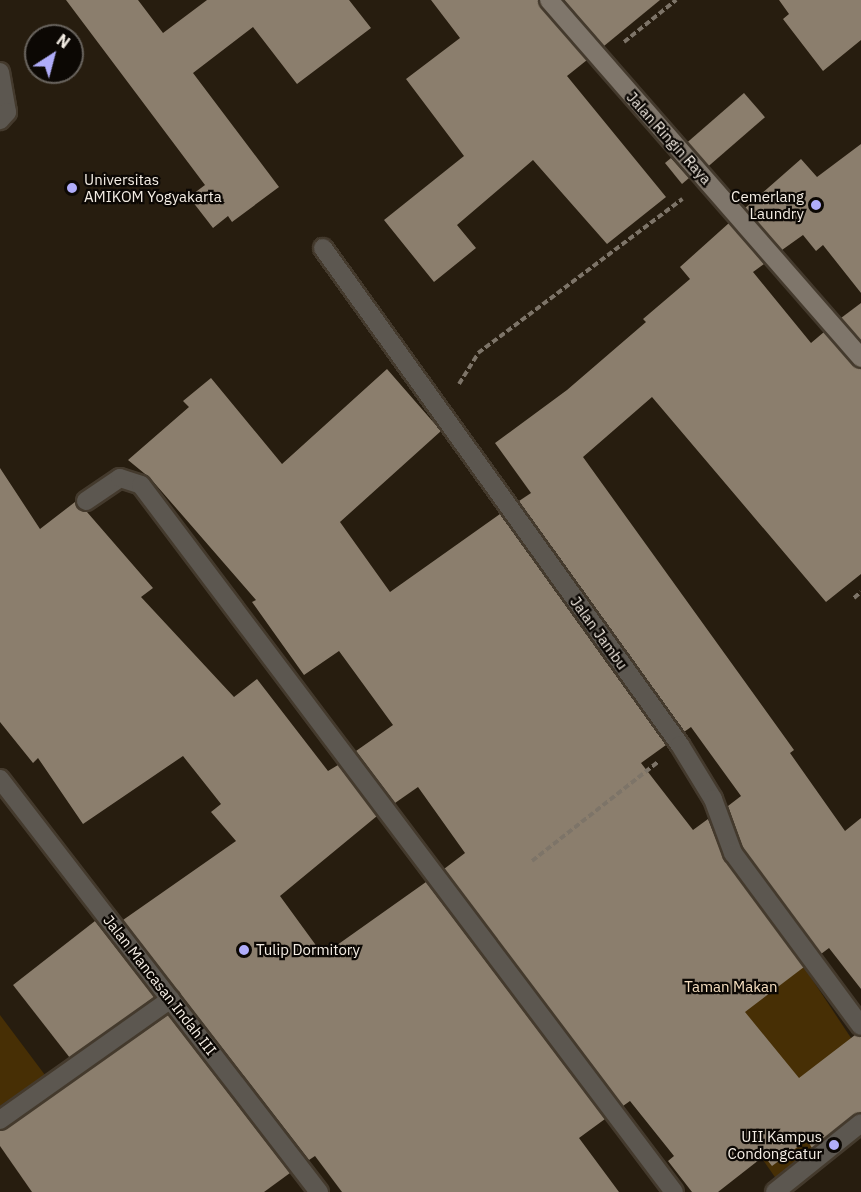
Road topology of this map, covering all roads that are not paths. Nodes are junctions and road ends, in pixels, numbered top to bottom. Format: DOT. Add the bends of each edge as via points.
graph roads {
  1 [pos="549,0"];
  2 [pos="0,72"];
  3 [pos="0,120"];
  4 [pos="323,248"];
  5 [pos="861,358"];
  6 [pos="86,501"];
  7 [pos="0,779"];
  8 [pos="171,999"];
  9 [pos="861,1026"];
  10 [pos="0,1120"];
  11 [pos="861,1123"];
  12 [pos="319,1192"];
  13 [pos="674,1192"];
  14 [pos="775,1192"];
  1 -- 5 [label="main road, Jalan Ringin Raya"];
  2 -- 3 [label="street" via="7,112"];
  4 -- 9 [label="street, Jalan Jambu" via="680,745 713,799 734,853"];
  6 -- 13 [label="street" via="120,478 141,485"];
  7 -- 8 [label="street, Jalan Mancasan Indah III"];
  8 -- 10 [label="street"];
  8 -- 12 [label="street, Jalan Mancasan Indah III"];
  11 -- 14 [label="street"];
}
